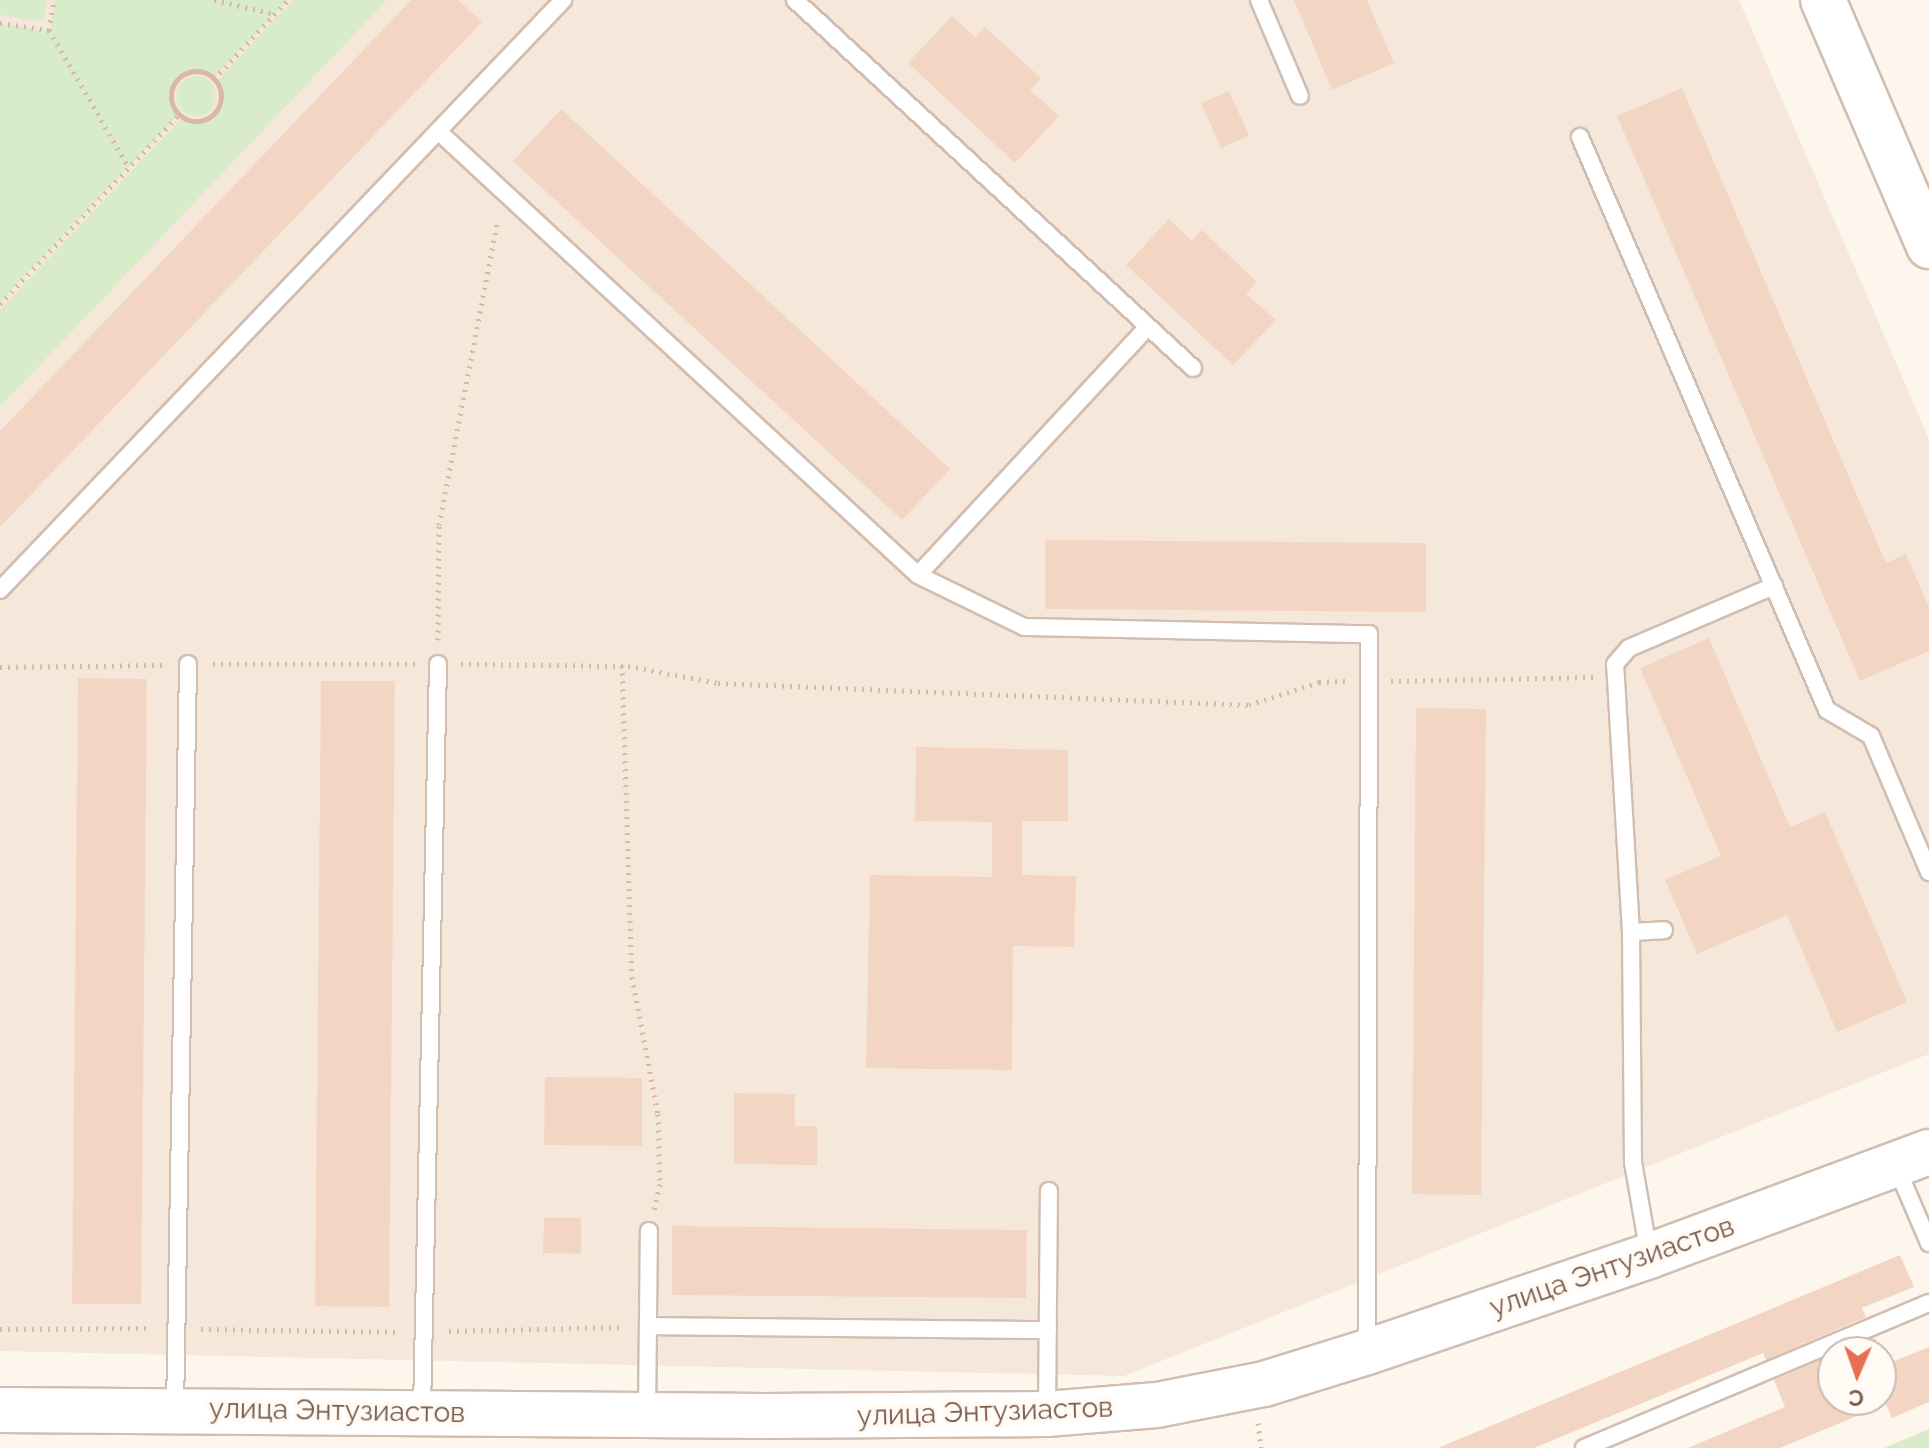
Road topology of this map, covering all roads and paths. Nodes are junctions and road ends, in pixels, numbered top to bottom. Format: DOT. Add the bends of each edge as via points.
graph roads {
  1 [pos="54,0"];
  2 [pos="214,0"];
  3 [pos="288,0"];
  4 [pos="563,0"];
  5 [pos="795,0"];
  6 [pos="1259,0"];
  7 [pos="1823,0"];
  8 [pos="275,14"];
  9 [pos="0,23"];
  10 [pos="49,30"];
  11 [pos="214,79"];
  12 [pos="1300,96"];
  13 [pos="179,115"];
  14 [pos="438,131"];
  15 [pos="1580,137"];
  16 [pos="129,168"];
  17 [pos="503,191"];
  18 [pos="1929,246"];
  19 [pos="0,304"];
  20 [pos="1148,327"];
  21 [pos="1193,368"];
  22 [pos="918,575"];
  23 [pos="1774,586"];
  24 [pos="0,590"];
  25 [pos="188,664"];
  26 [pos="438,664"];
  27 [pos="622,665"];
  28 [pos="0,667"];
  29 [pos="1614,676"];
  30 [pos="1369,681"];
  31 [pos="1929,872"];
  32 [pos="1664,930"];
  33 [pos="1631,932"];
  34 [pos="1912,1158"];
  35 [pos="1049,1191"];
  36 [pos="649,1231"];
  37 [pos="1929,1243"];
  38 [pos="1649,1256"];
  39 [pos="1929,1303"];
  40 [pos="648,1326"];
  41 [pos="176,1328"];
  42 [pos="0,1329"];
  43 [pos="1048,1330"];
  44 [pos="424,1332"];
  45 [pos="1367,1352"];
  46 [pos="0,1410"];
  47 [pos="175,1410"];
  48 [pos="422,1412"];
  49 [pos="1047,1414"];
  50 [pos="647,1415"];
  51 [pos="1584,1448"];
  1 -- 10 [label="path"];
  2 -- 8 [label="path"];
  3 -- 8 [label="path"];
  4 -- 14 [label="lane"];
  5 -- 20 [label="lane"];
  6 -- 12 [label="lane"];
  7 -- 18 [label="main road"];
  8 -- 11 [label="path"];
  9 -- 10 [label="path"];
  10 -- 16 [label="path"];
  11 -- 13 [label="path" via="221,97 211,117 190,121"];
  11 -- 13 [label="path" via="202,72 181,76 171,95"];
  13 -- 16 [label="path"];
  14 -- 17 [label="lane"];
  14 -- 24 [label="lane"];
  15 -- 23 [label="lane"];
  16 -- 19 [label="path"];
  17 -- 22 [label="lane"];
  17 -- 26 [label="path" via="439,525"];
  20 -- 21 [label="lane"];
  20 -- 22 [label="lane"];
  22 -- 30 [label="lane" via="1024,627 1369,634"];
  23 -- 29 [label="lane" via="1629,648 1615,664"];
  23 -- 31 [label="lane" via="1827,710 1871,736"];
  25 -- 26 [label="path"];
  25 -- 28 [label="path"];
  25 -- 41 [label="lane"];
  26 -- 27 [label="path"];
  26 -- 44 [label="lane"];
  27 -- 30 [label="path" via="718,683 1249,705 1319,682"];
  27 -- 36 [label="path" via="632,977 658,1114 660,1184"];
  29 -- 30 [label="path"];
  29 -- 33 [label="lane"];
  30 -- 45 [label="lane"];
  32 -- 33 [label="lane"];
  33 -- 38 [label="lane" via="1633,1162"];
  34 -- 37 [label="lane"];
  34 -- 38 [label="main road, улица Энтузиастов"];
  35 -- 43 [label="lane"];
  36 -- 40 [label="lane"];
  38 -- 45 [label="main road, улица Энтузиастов"];
  39 -- 51 [label="lane"];
  40 -- 43 [label="lane"];
  40 -- 44 [label="path"];
  40 -- 50 [label="lane"];
  41 -- 42 [label="path"];
  41 -- 44 [label="path"];
  41 -- 47 [label="lane"];
  43 -- 49 [label="lane"];
  44 -- 48 [label="lane"];
  45 -- 49 [label="main road, улица Энтузиастов" via="1264,1384 1157,1405"];
  46 -- 47 [label="main road, улица Энтузиастов"];
  47 -- 48 [label="main road, улица Энтузиастов"];
  48 -- 50 [label="main road, улица Энтузиастов"];
  49 -- 50 [label="main road, улица Энтузиастов"];
}
